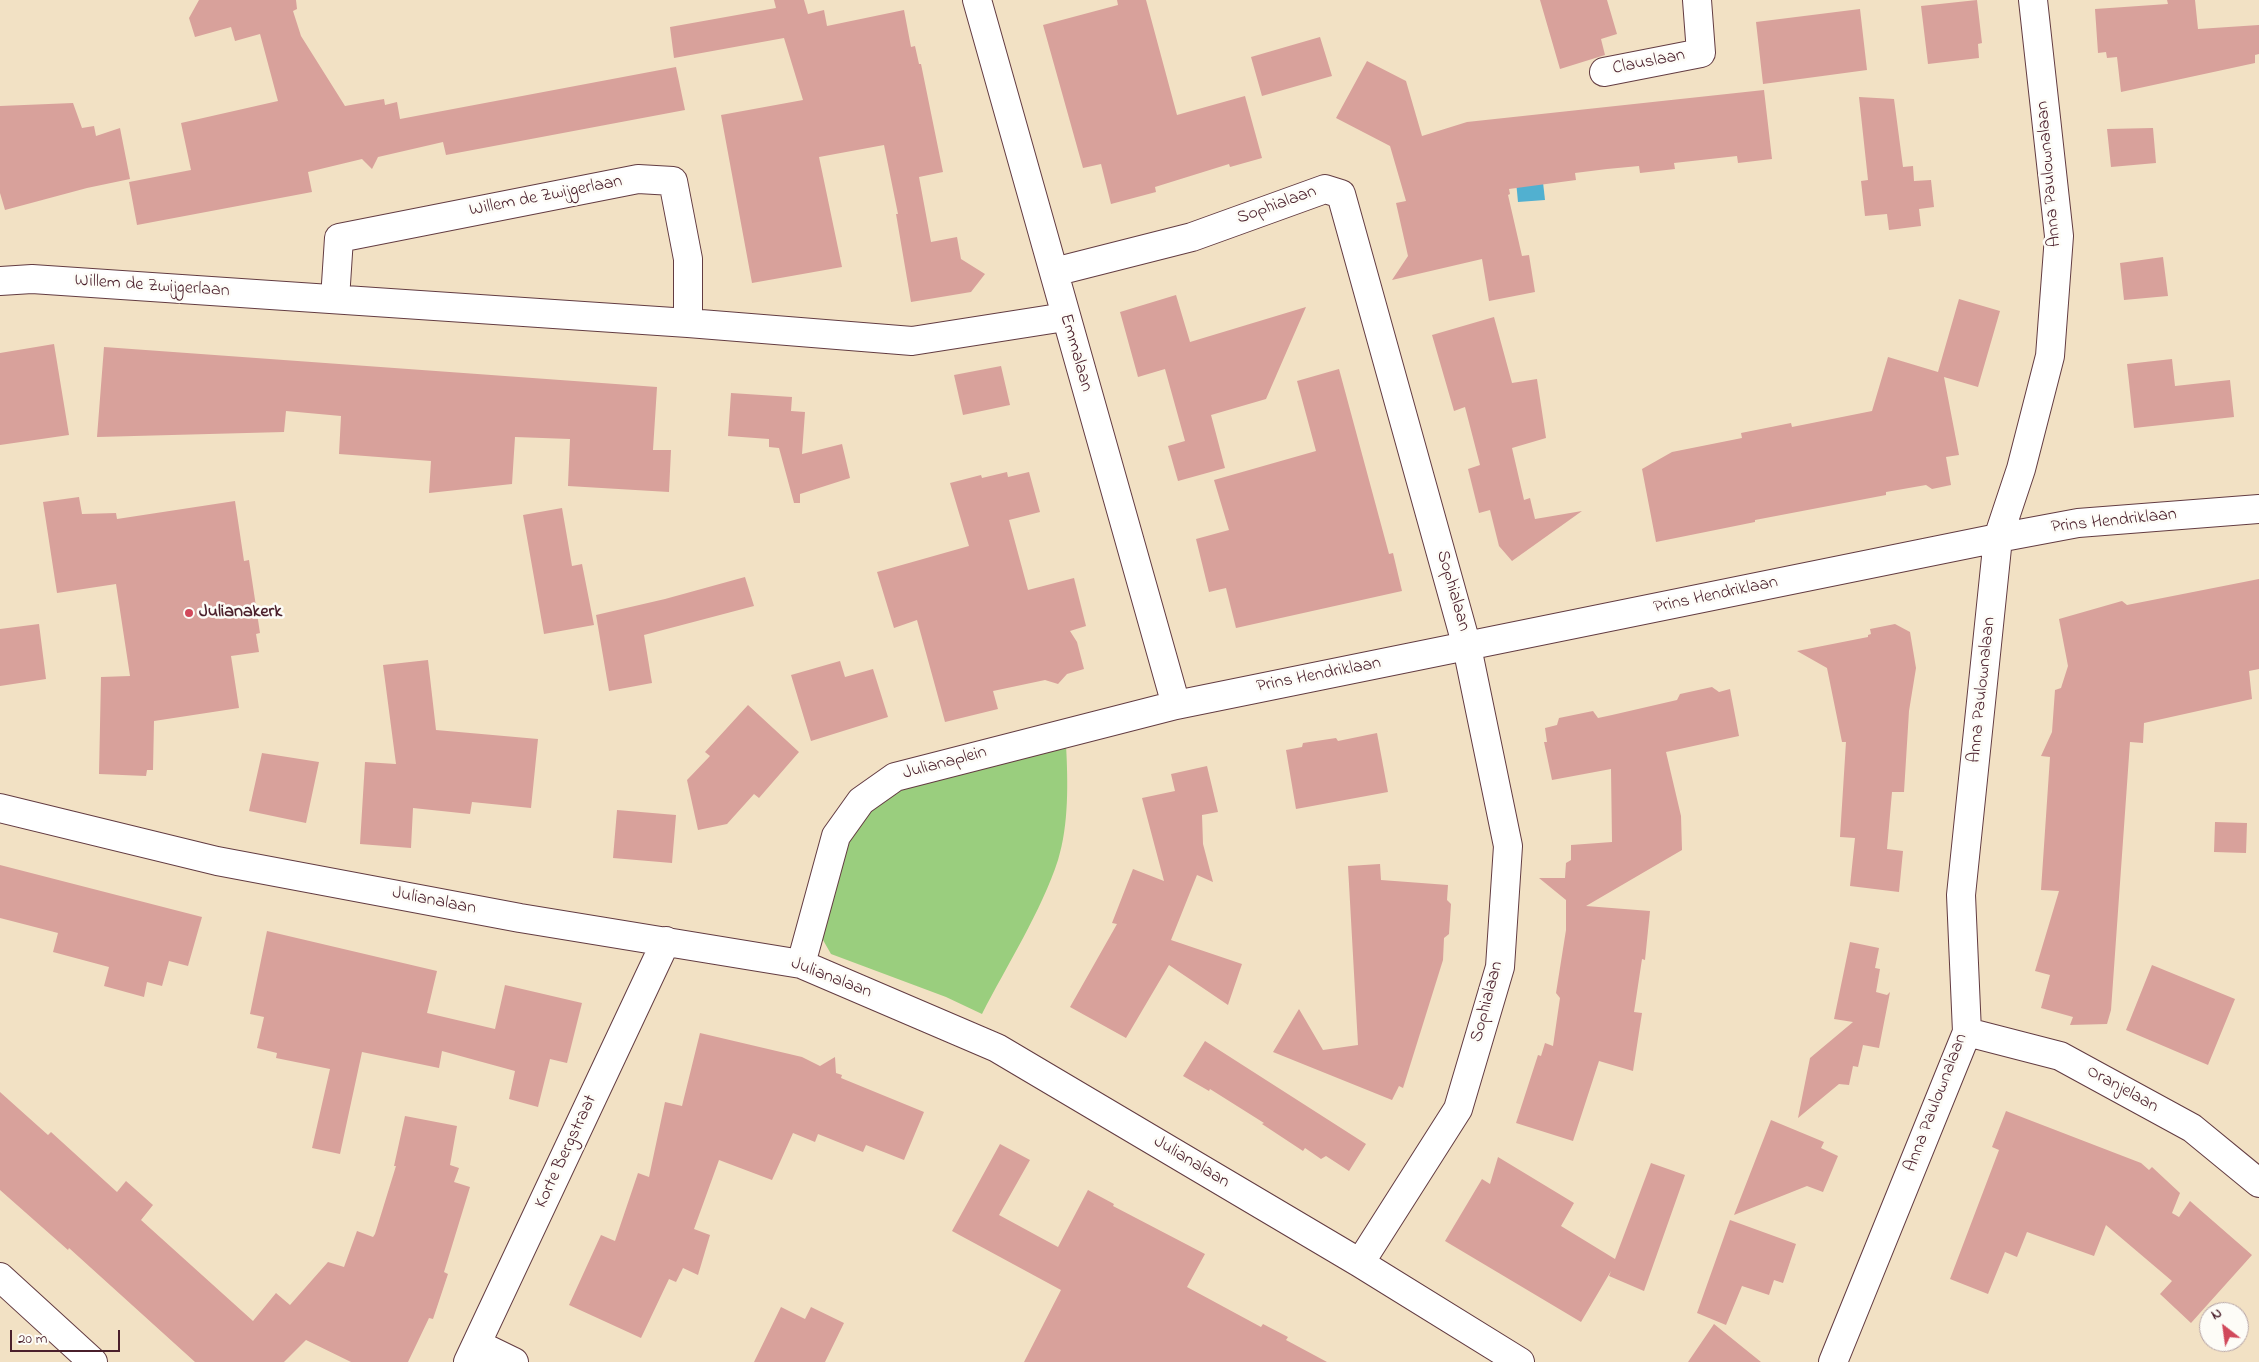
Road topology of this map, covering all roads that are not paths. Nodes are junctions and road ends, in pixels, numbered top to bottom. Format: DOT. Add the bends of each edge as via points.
graph roads {
  1 [pos="977,0"];
  2 [pos="1697,0"];
  3 [pos="2033,0"];
  4 [pos="1604,72"];
  5 [pos="1054,272"];
  6 [pos="0,281"];
  7 [pos="334,299"];
  8 [pos="1065,317"];
  9 [pos="688,323"];
  10 [pos="2259,509"];
  11 [pos="1998,538"];
  12 [pos="1468,647"];
  13 [pos="1176,705"];
  14 [pos="0,808"];
  15 [pos="666,941"];
  16 [pos="801,964"];
  17 [pos="1967,1032"];
  18 [pos="2259,1184"];
  19 [pos="1360,1263"];
  20 [pos="0,1277"];
  21 [pos="472,1353"];
  22 [pos="93,1362"];
  23 [pos="514,1362"];
  24 [pos="1520,1362"];
  25 [pos="1833,1362"];
  1 -- 5 [label="street, Emmalaan"];
  2 -- 4 [label="street, Clauslaan" via="1701,53"];
  3 -- 11 [label="street, Anna Paulownalaan" via="2058,246 2050,356 2021,469"];
  5 -- 8 [label="street, Emmalaan"];
  5 -- 12 [label="street, Sophialaan" via="1192,237 1325,189 1341,194"];
  6 -- 7 [label="street, Willem de Zwijgerlaan" via="32,279"];
  7 -- 9 [label="street, Willem de Zwijgerlaan"];
  7 -- 9 [label="street, Willem de Zwijgerlaan" via="339,238 638,179 673,181 688,259"];
  8 -- 9 [label="street, Willem de Zwijgerlaan" via="912,341"];
  8 -- 13 [label="street, Emmalaan"];
  10 -- 11 [label="street, Prins Hendriklaan" via="2078,523"];
  11 -- 12 [label="street, Prins Hendriklaan"];
  11 -- 17 [label="street, Anna Paulownalaan" via="1962,894"];
  12 -- 13 [label="street, Prins Hendriklaan"];
  12 -- 19 [label="street, Sophialaan" via="1508,846 1500,967 1458,1108"];
  13 -- 16 [label="street, Julianaplein" via="896,777 861,801 836,836"];
  14 -- 15 [label="street, Julianalaan" via="217,861 520,918"];
  15 -- 16 [label="street, Julianalaan"];
  15 -- 21 [label="street, Korte Bergstraat"];
  16 -- 19 [label="street, Julianalaan" via="997,1048"];
  17 -- 18 [label="street, Oranjelaan" via="2060,1056 2192,1128"];
  17 -- 25 [label="street, Anna Paulownalaan"];
  19 -- 24 [label="street, Julianalaan"];
  20 -- 22 [label="street"];
  21 -- 23 [label="street"];
}
